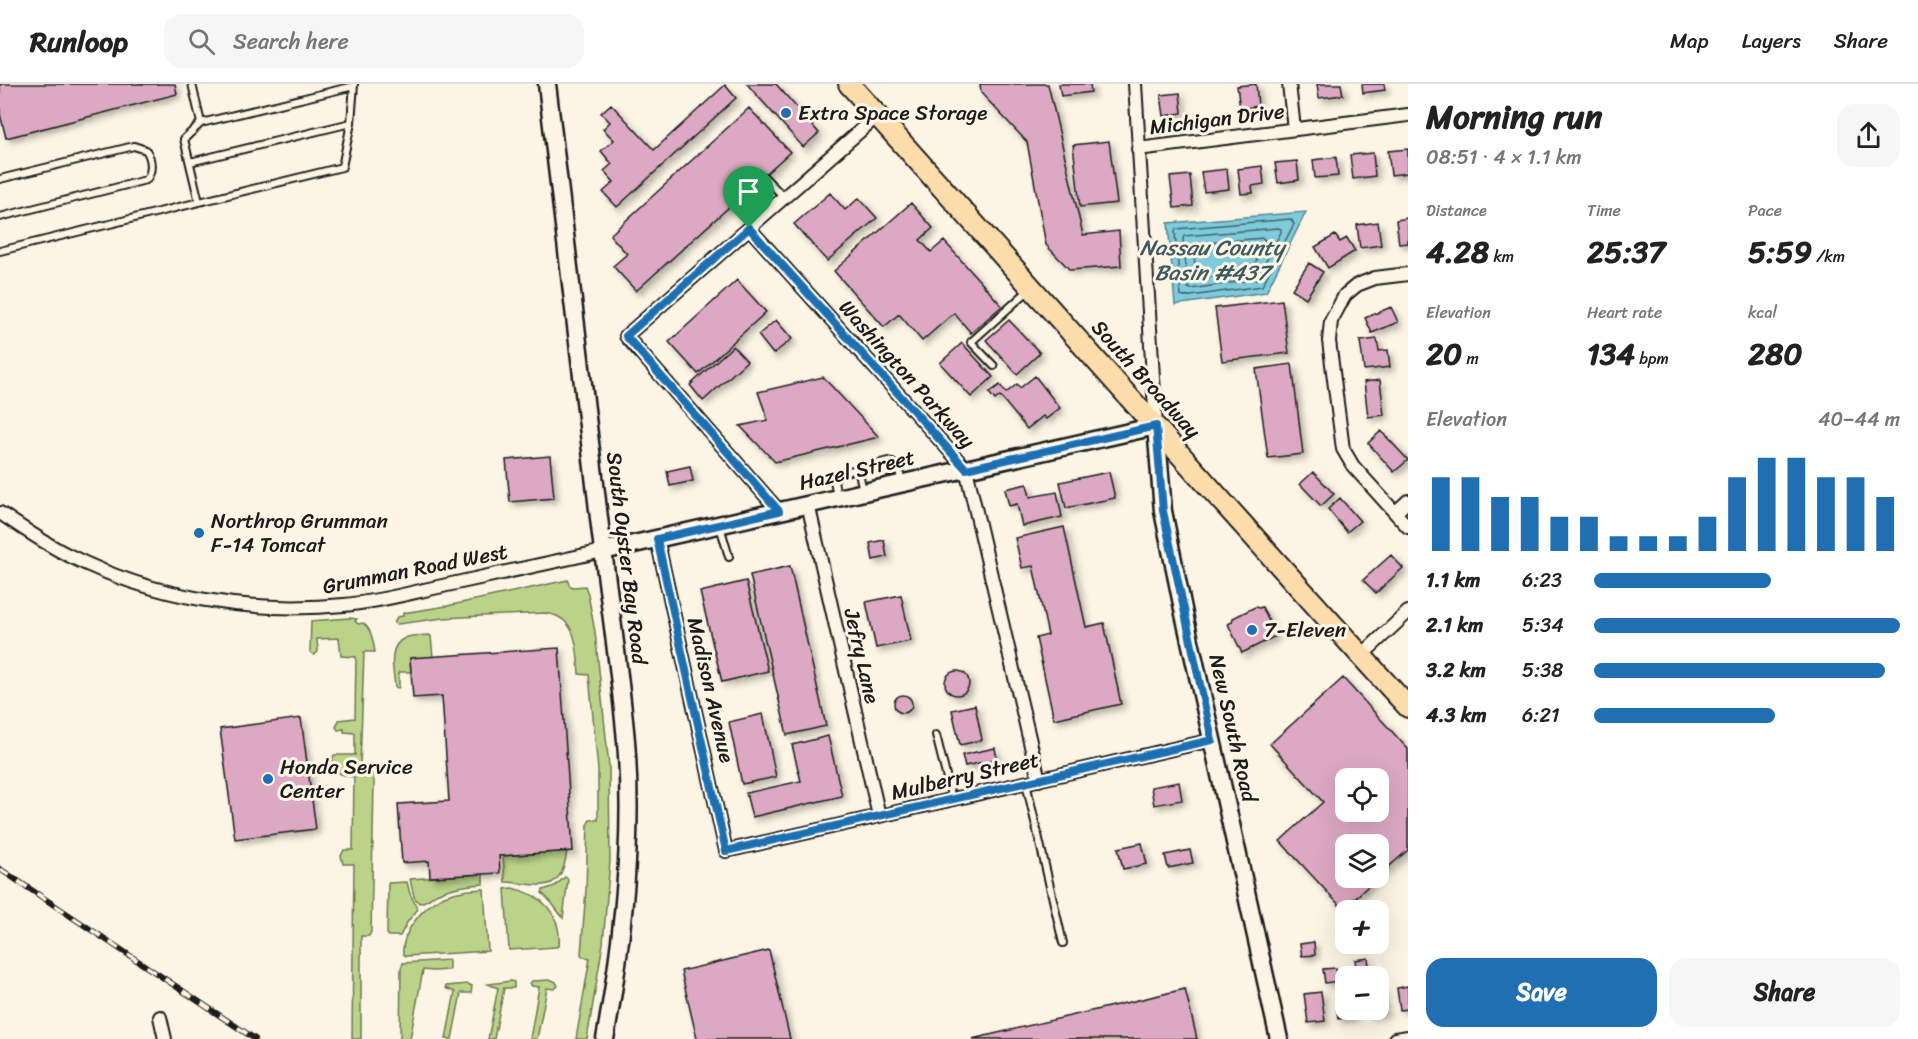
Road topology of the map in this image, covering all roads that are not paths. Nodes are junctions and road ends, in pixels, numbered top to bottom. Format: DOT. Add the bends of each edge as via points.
graph roads {
  1 [pos="192,84"];
  2 [pos="547,84"];
  3 [pos="849,84"];
  4 [pos="1135,84"];
  5 [pos="1289,84"];
  6 [pos="354,85"];
  7 [pos="1408,115"];
  8 [pos="877,116"];
  9 [pos="201,123"];
  10 [pos="351,123"];
  11 [pos="1294,129"];
  12 [pos="1138,149"];
  13 [pos="190,162"];
  14 [pos="764,177"];
  15 [pos="0,179"];
  16 [pos="784,198"];
  17 [pos="199,202"];
  18 [pos="0,217"];
  19 [pos="749,228"];
  20 [pos="0,251"];
  21 [pos="1408,274"];
  22 [pos="1032,287"];
  23 [pos="994,366"];
  24 [pos="1156,426"];
  25 [pos="858,468"];
  26 [pos="966,469"];
  27 [pos="902,483"];
  28 [pos="863,492"];
  29 [pos="838,498"];
  30 [pos="1408,501"];
  31 [pos="808,504"];
  32 [pos="779,511"];
  33 [pos="1396,512"];
  34 [pos="0,513"];
  35 [pos="720,524"];
  36 [pos="1408,527"];
  37 [pos="657,539"];
  38 [pos="603,551"];
  39 [pos="729,557"];
  40 [pos="1408,612"];
  41 [pos="1361,656"];
  42 [pos="1408,707"];
  43 [pos="936,735"];
  44 [pos="1212,740"];
  45 [pos="1039,780"];
  46 [pos="1026,783"];
  47 [pos="952,799"];
  48 [pos="879,816"];
  49 [pos="726,851"];
  50 [pos="1063,943"];
  51 [pos="160,1017"];
  52 [pos="1408,1037"];
  53 [pos="165,1039"];
  54 [pos="605,1039"];
  55 [pos="1279,1039"];
  56 [pos="1395,1039"];
  1 -- 9 [label="lane"];
  2 -- 38 [label="street, South Oyster Bay Road"];
  3 -- 8 [label="main road, South Broadway"];
  4 -- 12 [label="street"];
  5 -- 11 [label="street"];
  6 -- 9 [label="lane"];
  6 -- 10 [label="lane"];
  7 -- 11 [label="street, Michigan Drive"];
  8 -- 16 [label="street"];
  8 -- 22 [label="main road, South Broadway"];
  9 -- 13 [label="lane" via="184,140"];
  10 -- 13 [label="lane"];
  10 -- 17 [label="lane" via="342,167"];
  11 -- 12 [label="street, Michigan Drive"];
  12 -- 24 [label="street"];
  13 -- 17 [label="lane"];
  14 -- 16 [label="lane"];
  15 -- 18 [label="lane" via="134,146 146,150 151,164 146,180"];
  16 -- 19 [label="street"];
  17 -- 20 [label="lane"];
  19 -- 26 [label="street, Washington Parkway"];
  19 -- 32 [label="street" via="626,336"];
  21 -- 33 [label="street" via="1375,278 1357,285 1333,317 1329,341 1343,449 1353,466"];
  22 -- 23 [label="lane" via="971,342"];
  22 -- 24 [label="main road, South Broadway"];
  24 -- 26 [label="street, Hazel Street"];
  24 -- 41 [label="main road, South Broadway"];
  24 -- 44 [label="street, New South Road" via="1163,511"];
  25 -- 27 [label="lane" via="888,461 898,466"];
  25 -- 28 [label="lane"];
  25 -- 29 [label="lane" via="838,474 834,481"];
  26 -- 27 [label="street, Hazel Street"];
  26 -- 45 [label="street, Washington Parkway"];
  27 -- 28 [label="street, Hazel Street"];
  28 -- 29 [label="street, Hazel Street"];
  29 -- 31 [label="street, Hazel Street"];
  30 -- 33 [label="street"];
  31 -- 32 [label="street, Hazel Street"];
  31 -- 48 [label="street, Jefry Lane"];
  32 -- 35 [label="street, Hazel Street"];
  33 -- 36 [label="street"];
  34 -- 38 [label="street, Grumman Road West" via="70,556 129,580 215,602 275,608 346,605 381,599"];
  35 -- 37 [label="street, Hazel Street"];
  35 -- 39 [label="lane"];
  37 -- 38 [label="street, Hazel Street"];
  37 -- 49 [label="street, Madison Avenue"];
  38 -- 54 [label="street, South Oyster Bay Road" via="626,743 627,795 622,921"];
  40 -- 41 [label="street"];
  41 -- 42 [label="main road, South Broadway"];
  43 -- 47 [label="lane"];
  44 -- 45 [label="street, Mulberry Street"];
  44 -- 55 [label="street, New South Road"];
  45 -- 46 [label="street, Mulberry Street"];
  46 -- 47 [label="street, Mulberry Street"];
  46 -- 50 [label="lane"];
  47 -- 48 [label="street, Mulberry Street"];
  48 -- 49 [label="street, Mulberry Street"];
  51 -- 53 [label="street"];
  52 -- 56 [label="street"];
}
